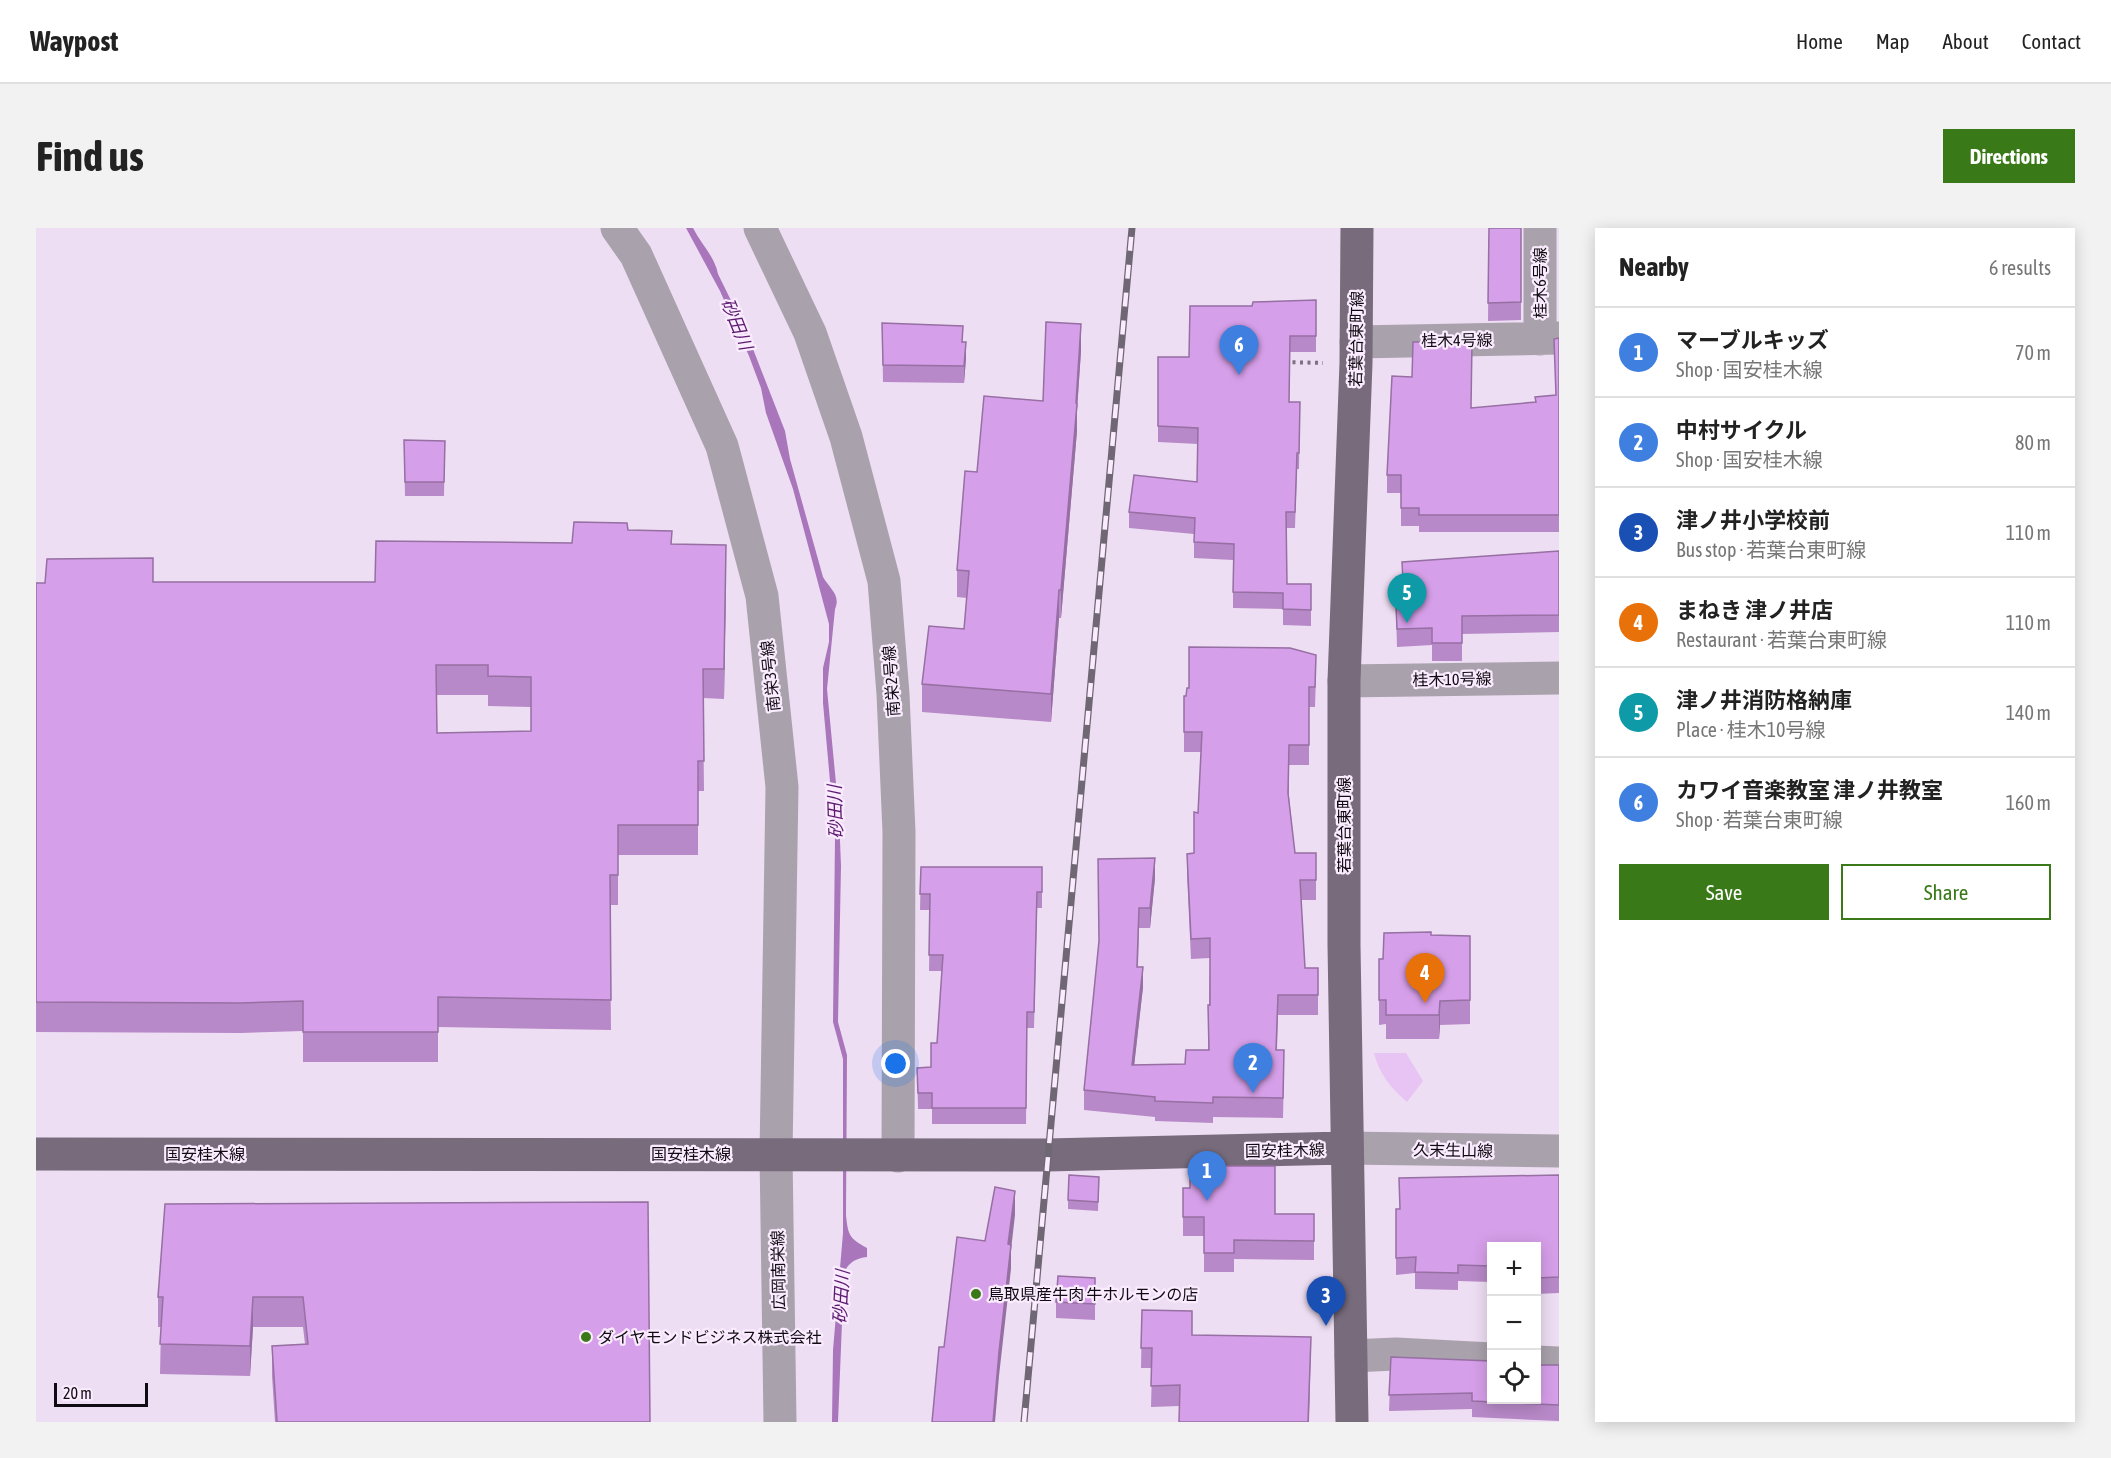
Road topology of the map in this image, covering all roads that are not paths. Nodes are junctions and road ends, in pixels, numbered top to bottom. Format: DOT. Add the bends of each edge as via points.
graph roads {
  1 [pos="617,228"];
  2 [pos="760,228"];
  3 [pos="1357,228"];
  4 [pos="1540,228"];
  5 [pos="1550,339"];
  6 [pos="1356,353"];
  7 [pos="1559,678"];
  8 [pos="1344,681"];
  9 [pos="1346,1148"];
  10 [pos="1559,1151"];
  11 [pos="36,1154"];
  12 [pos="787,1154"];
  13 [pos="888,1155"];
  14 [pos="1351,1356"];
  15 [pos="1487,1359"];
  16 [pos="1541,1362"];
  17 [pos="1559,1363"];
  18 [pos="780,1422"];
  19 [pos="1352,1422"];
  1 -- 12 [label="street, 南栄3号線" via="636,255 722,446 762,596 782,786"];
  2 -- 13 [label="street, 南栄2号線" via="810,333 846,437 884,581 900,832"];
  3 -- 6 [label="main road, 若葉台東町線"];
  4 -- 5 [label="street, 桂木6号線"];
  5 -- 6 [label="street, 桂木4号線"];
  6 -- 8 [label="main road, 若葉台東町線"];
  7 -- 8 [label="street, 桂木10号線"];
  8 -- 9 [label="main road, 若葉台東町線"];
  9 -- 10 [label="street, 久末生山線"];
  9 -- 13 [label="main road, 国安桂木線"];
  9 -- 14 [label="main road, 若葉台東町線"];
  11 -- 12 [label="main road, 国安桂木線"];
  12 -- 13 [label="main road, 国安桂木線"];
  12 -- 18 [label="street, 広岡南栄線"];
  14 -- 15 [label="street"];
  14 -- 19 [label="main road, 若葉台東町線"];
  16 -- 17 [label="street"];
}
